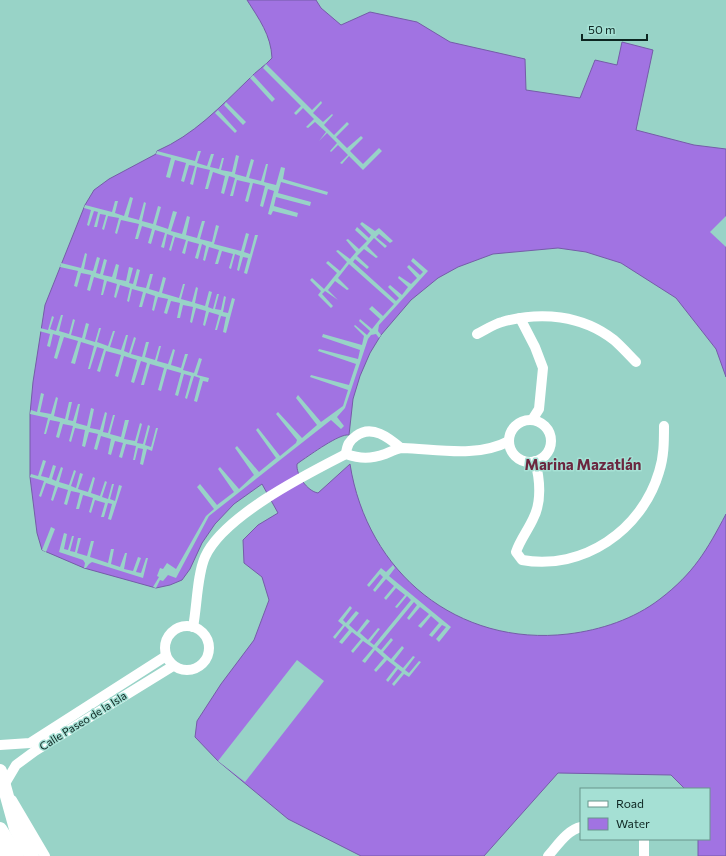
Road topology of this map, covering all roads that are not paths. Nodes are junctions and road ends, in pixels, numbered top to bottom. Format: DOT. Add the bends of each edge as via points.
graph roads {
  1 [pos="520,318"];
  2 [pos="477,334"];
  3 [pos="636,362"];
  4 [pos="532,420"];
  5 [pos="664,426"];
  6 [pos="509,441"];
  7 [pos="401,448"];
  8 [pos="346,454"];
  9 [pos="535,461"];
  10 [pos="193,627"];
  11 [pos="166,656"];
  12 [pos="172,666"];
  13 [pos="0,745"];
  14 [pos="32,747"];
  15 [pos="0,771"];
  16 [pos="5,791"];
  17 [pos="578,828"];
  18 [pos="0,829"];
  19 [pos="644,840"];
  20 [pos="0,847"];
  21 [pos="6,856"];
  22 [pos="17,856"];
  23 [pos="32,856"];
  24 [pos="45,856"];
  25 [pos="548,856"];
  26 [pos="644,856"];
  1 -- 2 [label="street" via="501,322"];
  1 -- 3 [label="street" via="546,315 567,318 601,332 615,341"];
  1 -- 4 [label="street" via="543,368 540,409"];
  4 -- 6 [label="street" via="517,424"];
  4 -- 9 [label="street" via="546,428 550,438 546,454"];
  5 -- 9 [label="street" via="663,455 654,487 638,515 623,531 605,544 566,560 530,561 522,560 518,556 517,548 539,505"];
  6 -- 7 [label="street" via="501,445 456,452"];
  6 -- 9 [label="street" via="515,456 525,461"];
  7 -- 8 [label="street" via="369,459"];
  7 -- 8 [label="street" via="382,434 368,431 349,441"];
  8 -- 10 [label="street" via="265,500 229,527 205,556"];
  10 -- 11 [label="street" via="181,627 170,633 165,644"];
  10 -- 12 [label="street" via="207,638 210,648 208,656 200,667 193,670"];
  11 -- 12 [label="street"];
  11 -- 14 [label="street, Calle Paseo de la Isla"];
  12 -- 14 [label="street, Calle Paseo de la Isla"];
  13 -- 14 [label="street, Calle Paseo de la Isla"];
  14 -- 16 [label="street, Calle Paseo de la Isla" via="16,765"];
  15 -- 16 [label="main road"];
  16 -- 23 [label="main road" via="16,829"];
  16 -- 24 [label="street"];
  17 -- 25 [label="street"];
  18 -- 22 [label="main road"];
  19 -- 26 [label="street"];
  20 -- 21 [label="street"];
}
